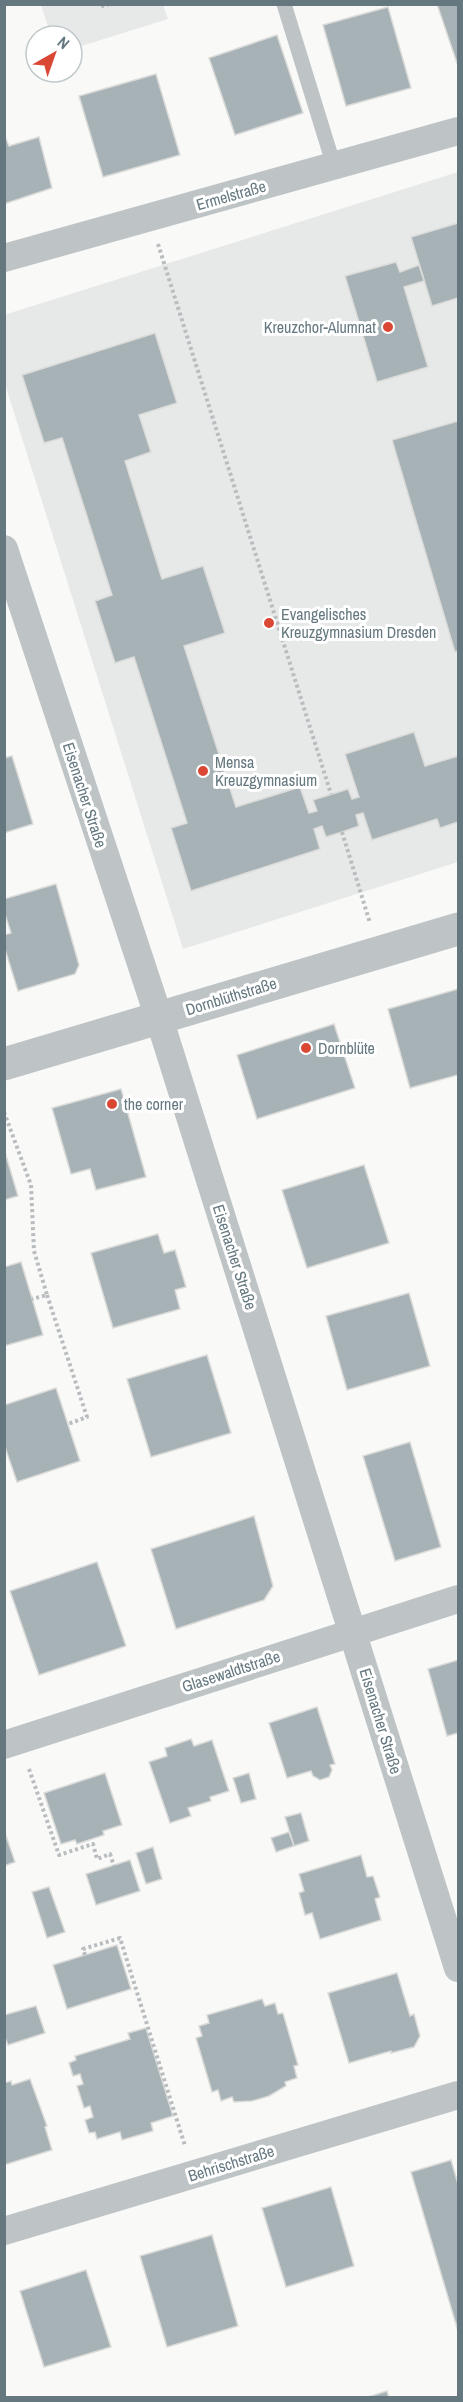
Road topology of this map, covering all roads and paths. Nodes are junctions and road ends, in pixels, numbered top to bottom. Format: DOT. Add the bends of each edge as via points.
graph roads {
  1 [pos="102,4"];
  2 [pos="109,4"];
  3 [pos="284,4"];
  4 [pos="459,131"];
  5 [pos="334,166"];
  6 [pos="150,218"];
  7 [pos="4,258"];
  8 [pos="4,549"];
  9 [pos="332,794"];
  10 [pos="342,831"];
  11 [pos="459,929"];
  12 [pos="379,952"];
  13 [pos="159,1018"];
  14 [pos="4,1064"];
  15 [pos="4,1112"];
  16 [pos="47,1295"];
  17 [pos="32,1299"];
  18 [pos="68,1424"];
  19 [pos="459,1599"];
  20 [pos="354,1632"];
  21 [pos="4,1744"];
  22 [pos="29,1767"];
  23 [pos="114,1866"];
  24 [pos="85,1955"];
  25 [pos="459,1968"];
  26 [pos="459,2095"];
  27 [pos="181,2132"];
  28 [pos="4,2231"];
  1 -- 2 [label="path"];
  3 -- 5 [label="lane"];
  4 -- 5 [label="street, Ermelstraße"];
  5 -- 6 [label="street, Ermelstraße"];
  6 -- 7 [label="street, Ermelstraße"];
  6 -- 9 [label="path"];
  8 -- 13 [label="street, Eisenacher Straße"];
  10 -- 12 [label="path"];
  11 -- 12 [label="street, Dornblüthstraße"];
  12 -- 13 [label="street, Dornblüthstraße"];
  13 -- 14 [label="street, Dornblüthstraße"];
  13 -- 20 [label="street, Eisenacher Straße"];
  15 -- 16 [label="path" via="31,1185 34,1251"];
  16 -- 17 [label="path"];
  16 -- 18 [label="path" via="87,1417"];
  19 -- 20 [label="street, Glasewaldtstraße"];
  20 -- 21 [label="street, Glasewaldtstraße"];
  20 -- 25 [label="street, Eisenacher Straße"];
  22 -- 23 [label="path" via="59,1855 92,1842 97,1858 110,1854"];
  24 -- 27 [label="path" via="83,1949 120,1938"];
  26 -- 28 [label="street, Behrischstraße"];
}
